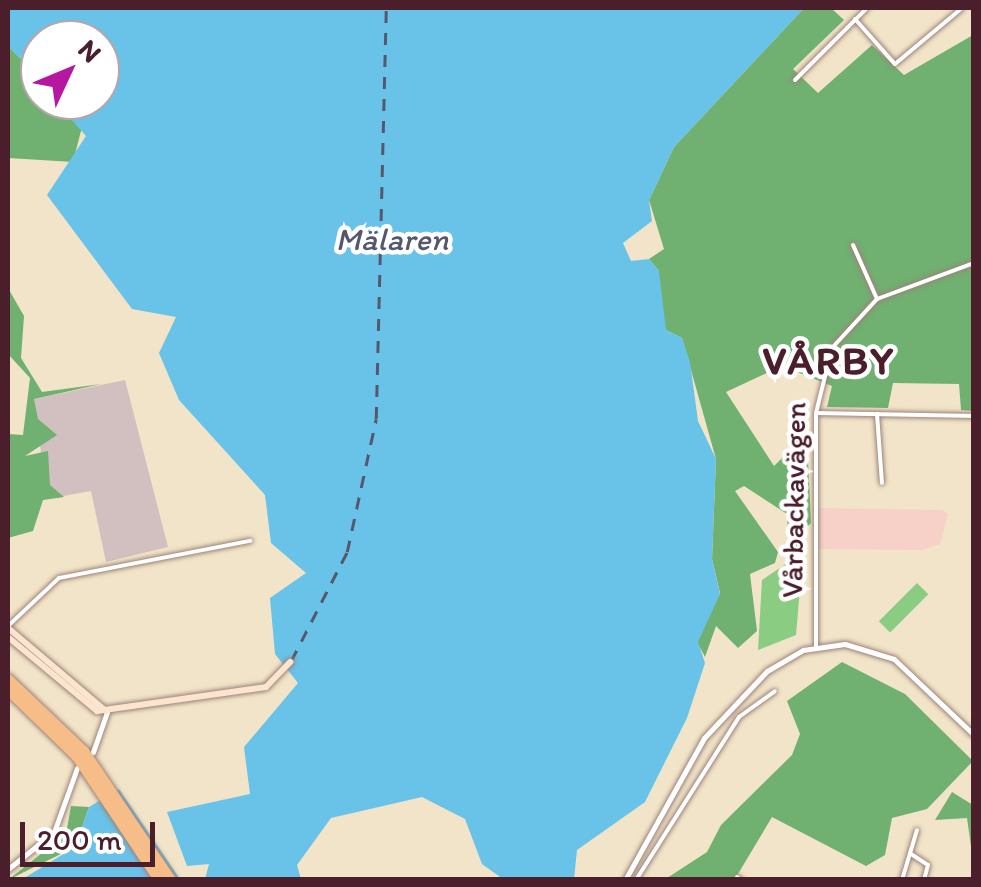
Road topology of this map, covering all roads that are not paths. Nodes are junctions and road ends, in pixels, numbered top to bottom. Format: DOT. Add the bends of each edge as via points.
graph roads {
  1 [pos="867,8"];
  2 [pos="962,8"];
  3 [pos="854,19"];
  4 [pos="795,80"];
  5 [pos="853,245"];
  6 [pos="974,262"];
  7 [pos="876,300"];
  8 [pos="816,413"];
  9 [pos="877,414"];
  10 [pos="974,416"];
  11 [pos="882,483"];
  12 [pos="250,540"];
  13 [pos="8,627"];
  14 [pos="8,637"];
  15 [pos="816,646"];
  16 [pos="290,662"];
  17 [pos="8,679"];
  18 [pos="8,690"];
  19 [pos="775,691"];
  20 [pos="730,709"];
  21 [pos="108,712"];
  22 [pos="739,717"];
  23 [pos="974,735"];
  24 [pos="93,752"];
  25 [pos="77,768"];
  26 [pos="98,777"];
  27 [pos="654,826"];
  28 [pos="917,830"];
  29 [pos="666,833"];
  30 [pos="912,854"];
  31 [pos="8,868"];
  32 [pos="159,880"];
  33 [pos="171,880"];
  34 [pos="625,880"];
  35 [pos="636,880"];
  36 [pos="902,880"];
  37 [pos="924,880"];
  1 -- 3 [label="street"];
  2 -- 3 [label="street" via="895,64"];
  3 -- 4 [label="street"];
  5 -- 7 [label="street"];
  6 -- 7 [label="street, Vårbackavägen"];
  7 -- 8 [label="street, Vårbackavägen" via="832,348"];
  8 -- 9 [label="street"];
  8 -- 15 [label="street, Vårbackavägen"];
  9 -- 10 [label="street"];
  9 -- 11 [label="street"];
  12 -- 13 [label="street" via="59,578"];
  13 -- 21 [label="main road"];
  14 -- 21 [label="main road" via="88,706"];
  15 -- 20 [label="street" via="779,662"];
  15 -- 23 [label="street" via="859,646 894,658"];
  16 -- 21 [label="main road" via="266,686"];
  17 -- 26 [label="highway"];
  18 -- 26 [label="highway"];
  19 -- 22 [label="street"];
  20 -- 22 [label="street"];
  20 -- 27 [label="street"];
  21 -- 24 [label="street"];
  22 -- 29 [label="street"];
  25 -- 31 [label="street" via="54,832"];
  26 -- 32 [label="highway"];
  26 -- 33 [label="highway"];
  27 -- 29 [label="street"];
  27 -- 34 [label="street"];
  28 -- 30 [label="street"];
  29 -- 35 [label="street"];
  30 -- 36 [label="street"];
  30 -- 37 [label="street" via="928,864"];
}
